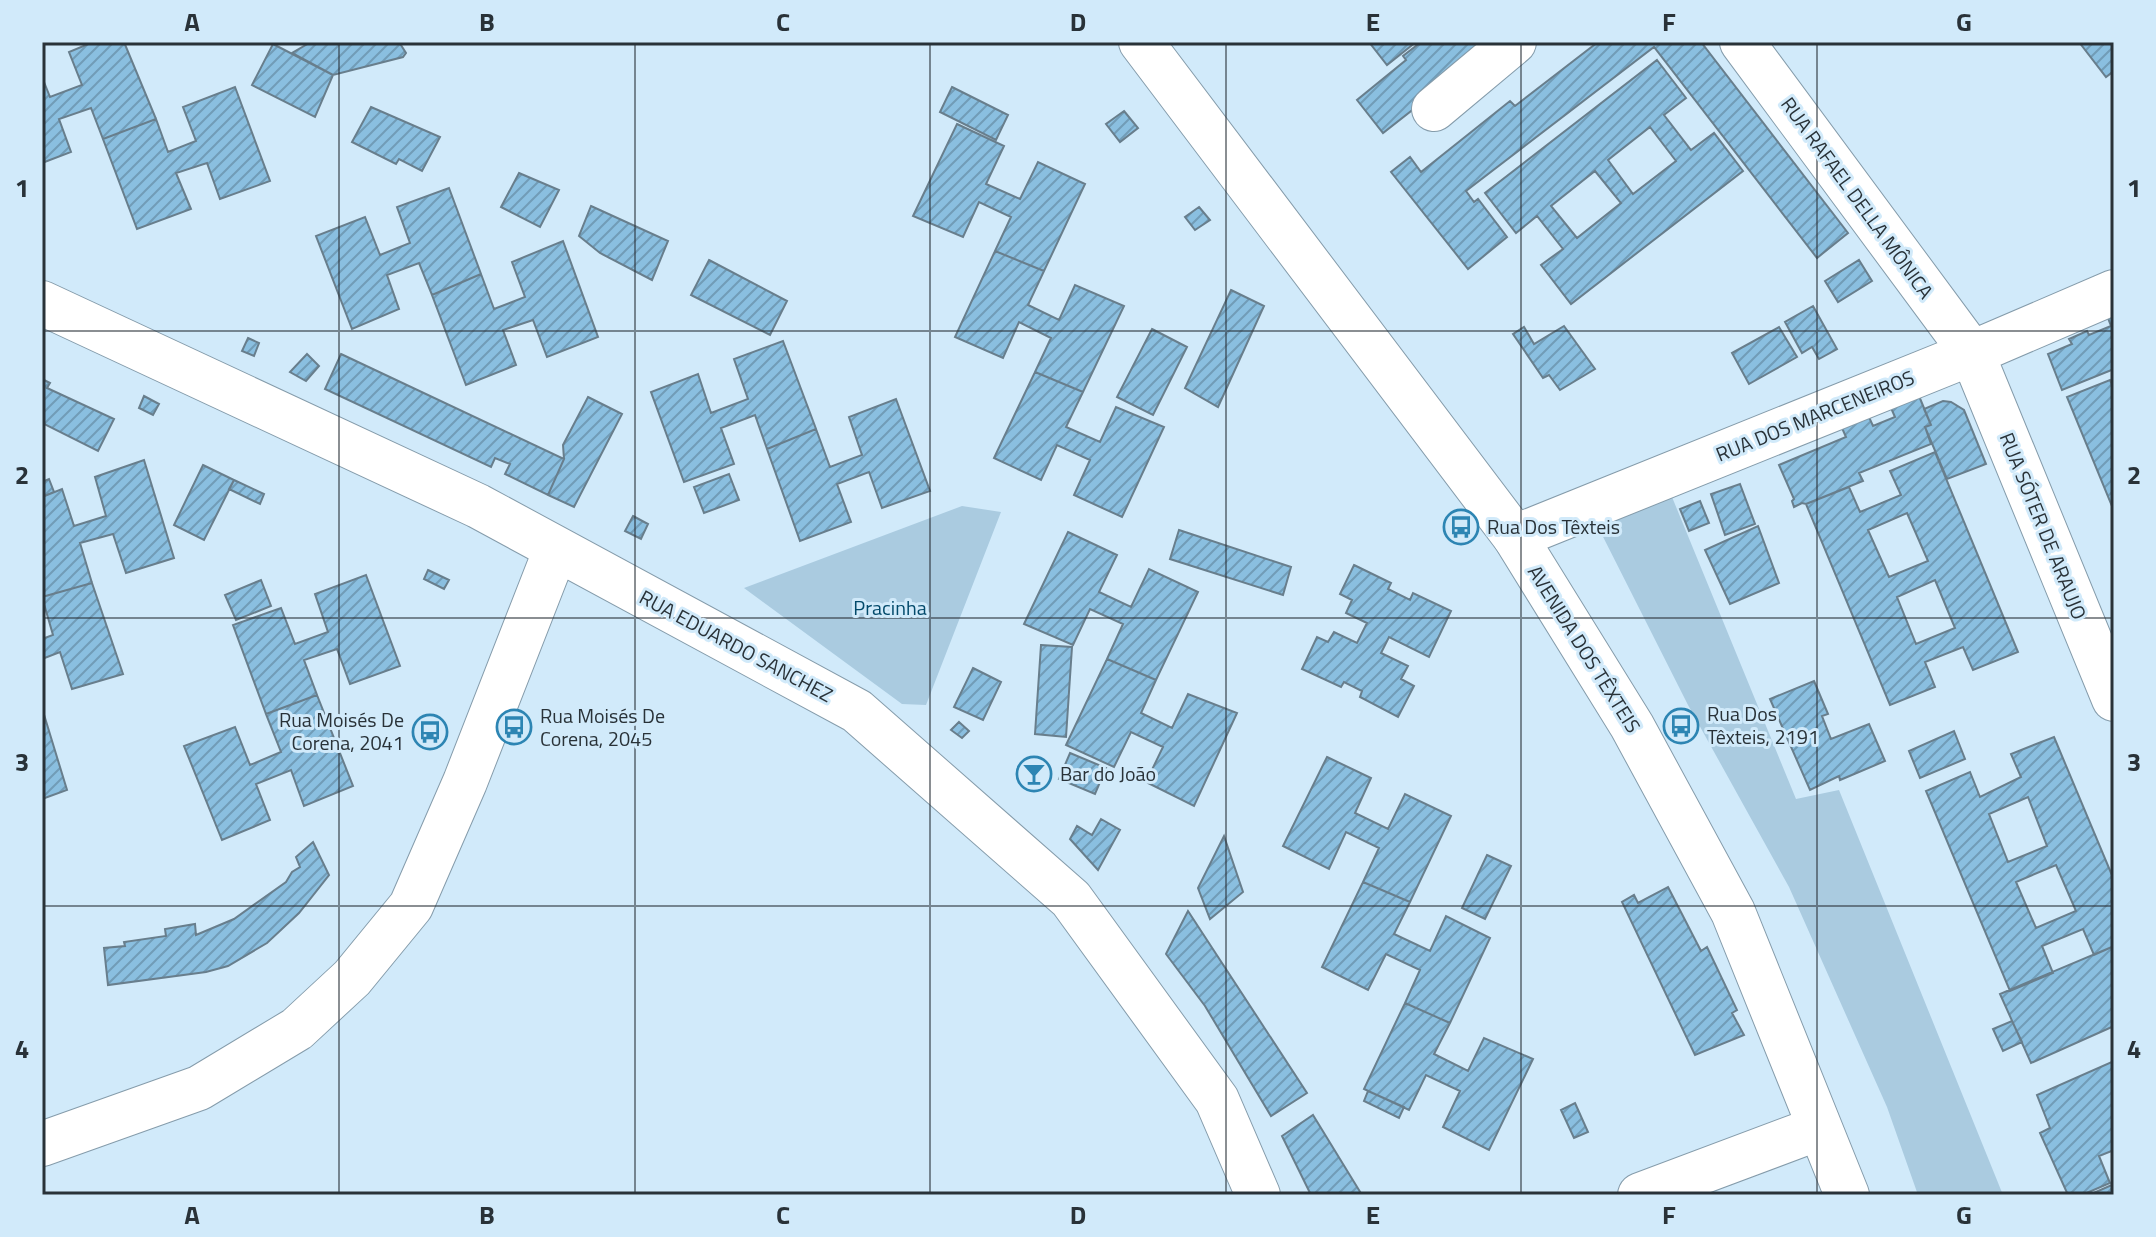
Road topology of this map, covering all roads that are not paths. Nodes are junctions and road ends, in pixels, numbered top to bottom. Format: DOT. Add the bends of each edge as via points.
graph roads {
  1 [pos="1141,42"];
  2 [pos="1514,42"];
  3 [pos="1742,42"];
  4 [pos="1434,109"];
  5 [pos="2114,292"];
  6 [pos="42,303"];
  7 [pos="1972,353"];
  8 [pos="1515,537"];
  9 [pos="556,549"];
  10 [pos="2114,699"];
  11 [pos="1819,1128"];
  12 [pos="42,1144"];
  13 [pos="1258,1195"];
  14 [pos="1640,1195"];
  15 [pos="1847,1195"];
  1 -- 8 [label="street, AVENIDA DOS TÊXTEIS"];
  2 -- 4 [label="street"];
  3 -- 7 [label="street, RUA RAFAEL DELLA MÔNICA"];
  5 -- 7 [label="street, RUA DOS MARCENEIROS"];
  6 -- 9 [label="street, RUA EDUARDO SANCHEZ" via="478,506"];
  7 -- 8 [label="street, RUA DOS MARCENEIROS"];
  7 -- 10 [label="street, RUA SÓTER DE ARAUJO"];
  8 -- 11 [label="street, AVENIDA DOS TÊXTEIS" via="1632,726 1733,912"];
  9 -- 12 [label="street" via="411,906 352,978 297,1029 199,1088"];
  9 -- 13 [label="street, RUA EDUARDO SANCHEZ" via="857,711 1071,899 1217,1100"];
  11 -- 14 [label="street"];
  11 -- 15 [label="street, AVENIDA DOS TÊXTEIS"];
}
